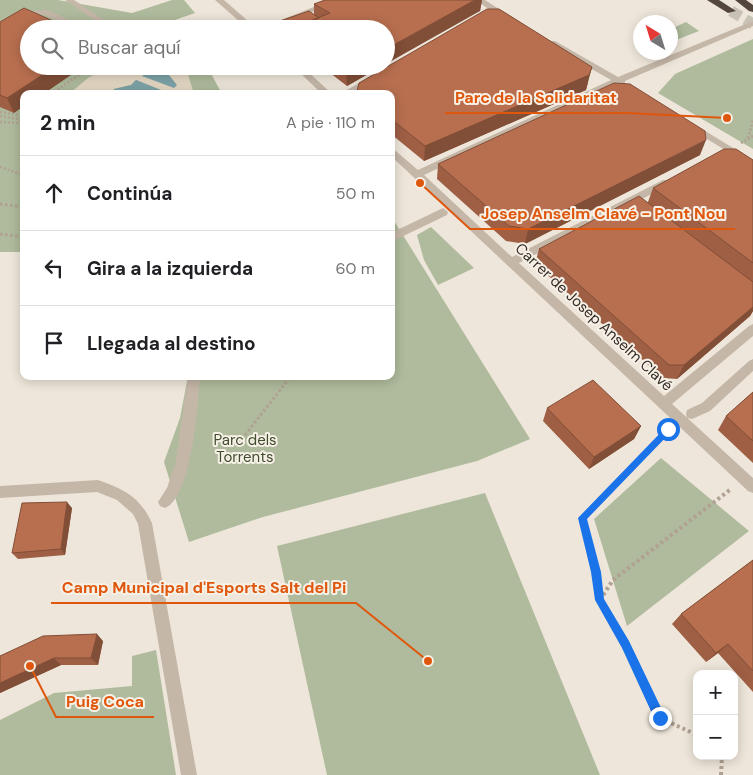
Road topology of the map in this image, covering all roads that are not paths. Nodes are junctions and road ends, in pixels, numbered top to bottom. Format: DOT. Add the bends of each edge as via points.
graph roads {
  1 [pos="69,0"];
  2 [pos="220,0"];
  3 [pos="338,0"];
  4 [pos="479,0"];
  5 [pos="712,0"];
  6 [pos="740,0"];
  7 [pos="752,9"];
  8 [pos="731,11"];
  9 [pos="32,13"];
  10 [pos="22,19"];
  11 [pos="36,20"];
  12 [pos="63,20"];
  13 [pos="100,20"];
  14 [pos="243,20"];
  15 [pos="286,20"];
  16 [pos="753,23"];
  17 [pos="518,24"];
  18 [pos="544,38"];
  19 [pos="307,75"];
  20 [pos="379,75"];
  21 [pos="617,80"];
  22 [pos="324,90"];
  23 [pos="351,90"];
  24 [pos="634,90"];
  25 [pos="683,120"];
  26 [pos="731,150"];
  27 [pos="395,154"];
  28 [pos="720,155"];
  29 [pos="753,164"];
  30 [pos="418,174"];
  31 [pos="679,176"];
  32 [pos="443,212"];
  33 [pos="395,235"];
  34 [pos="511,262"];
  35 [pos="753,329"];
  36 [pos="753,364"];
  37 [pos="193,380"];
  38 [pos="664,403"];
  39 [pos="692,414"];
  40 [pos="753,487"];
  41 [pos="0,492"];
  42 [pos="164,502"];
  43 [pos="189,775"];
  1 -- 13 [label="street"];
  2 -- 14 [label="street"];
  3 -- 15 [label="street"];
  4 -- 17 [label="street" via="492,12"];
  5 -- 8 [label="highway"];
  6 -- 7 [label="highway"];
  9 -- 12 [label="street"];
  10 -- 11 [label="street"];
  16 -- 21 [label="street"];
  18 -- 21 [label="street"];
  19 -- 22 [label="street"];
  20 -- 23 [label="street"];
  21 -- 24 [label="street"];
  21 -- 30 [label="street"];
  25 -- 26 [label="street"];
  26 -- 28 [label="street"];
  26 -- 29 [label="street"];
  27 -- 30 [label="street, Carrer de Josep Anselm Clavé"];
  30 -- 34 [label="street, Carrer de Josep Anselm Clavé"];
  31 -- 34 [label="street" via="634,204"];
  32 -- 33 [label="street"];
  34 -- 38 [label="street, Carrer de Josep Anselm Clavé"];
  35 -- 38 [label="street"];
  36 -- 39 [label="street" via="706,407"];
  37 -- 42 [label="street" via="184,449 173,493"];
  38 -- 40 [label="street, Carrer de Josep Anselm Clavé"];
  41 -- 43 [label="street" via="98,486 122,496 138,510 145,524"];
}
